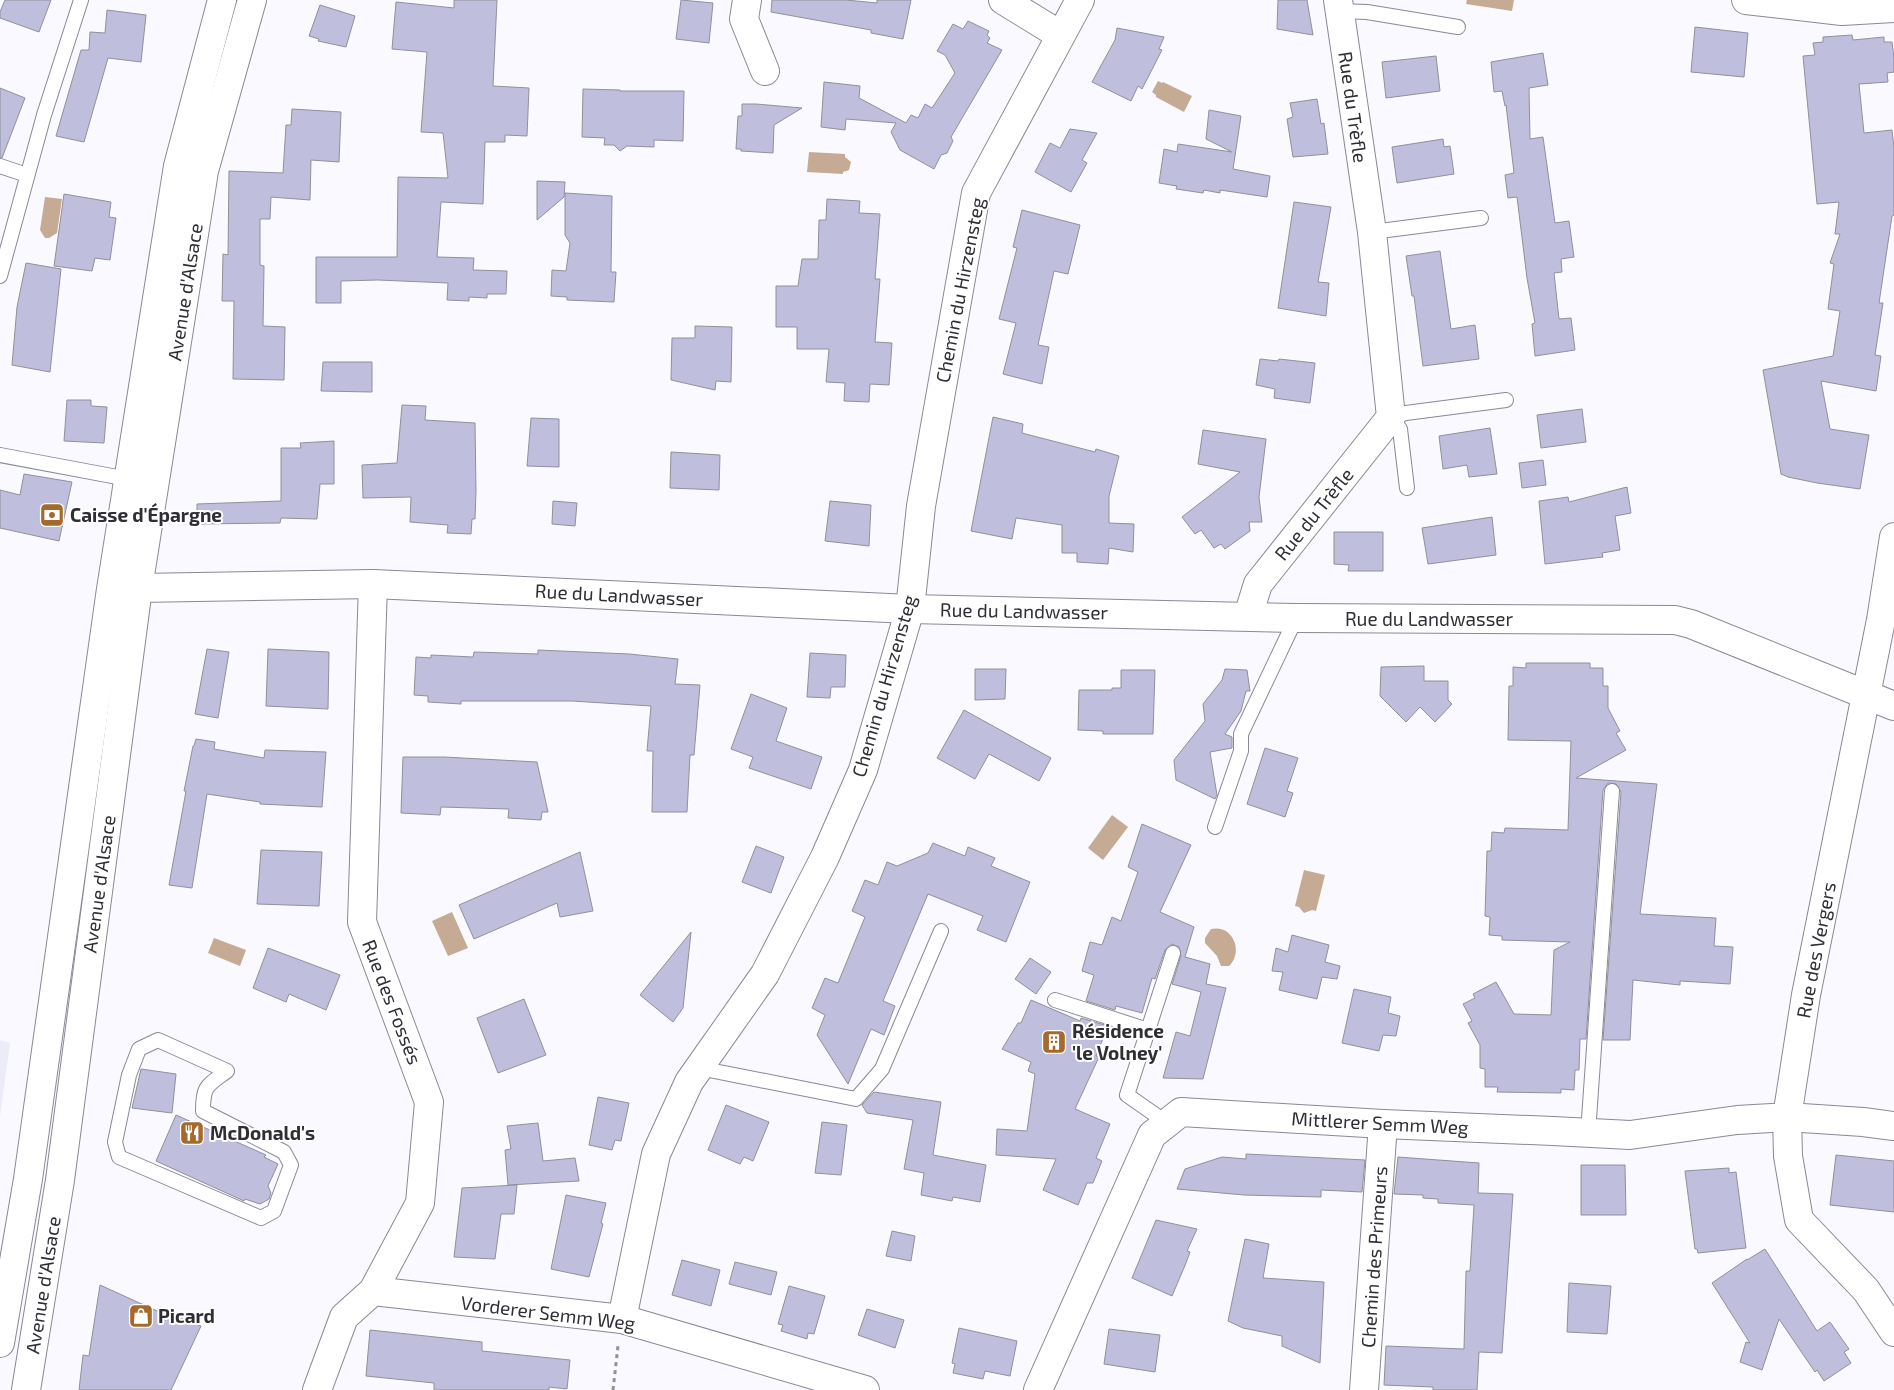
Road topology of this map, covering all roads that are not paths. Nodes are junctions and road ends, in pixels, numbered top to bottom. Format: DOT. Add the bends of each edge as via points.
graph roads {
  1 [pos="81,0"];
  2 [pos="222,0"];
  3 [pos="252,0"];
  4 [pos="747,0"];
  5 [pos="1003,0"];
  6 [pos="1080,0"];
  7 [pos="1746,0"];
  8 [pos="1338,6"];
  9 [pos="1894,8"];
  10 [pos="1458,27"];
  11 [pos="1060,35"];
  12 [pos="765,71"];
  13 [pos="0,166"];
  14 [pos="27,175"];
  15 [pos="1481,218"];
  16 [pos="6,223"];
  17 [pos="1372,232"];
  18 [pos="0,276"];
  19 [pos="1506,400"];
  20 [pos="1391,418"];
  21 [pos="0,455"];
  22 [pos="128,479"];
  23 [pos="1407,488"];
  24 [pos="1894,537"];
  25 [pos="373,584"];
  26 [pos="138,588"];
  27 [pos="110,589"];
  28 [pos="910,609"];
  29 [pos="1248,616"];
  30 [pos="1296,618"];
  31 [pos="1865,694"];
  32 [pos="1894,706"];
  33 [pos="1612,792"];
  34 [pos="1216,827"];
  35 [pos="940,931"];
  36 [pos="1173,952"];
  37 [pos="1055,1000"];
  38 [pos="1148,1030"];
  39 [pos="699,1068"];
  40 [pos="227,1071"];
  41 [pos="1787,1117"];
  42 [pos="1168,1123"];
  43 [pos="1383,1124"];
  44 [pos="1894,1126"];
  45 [pos="1588,1133"];
  46 [pos="28,1179"];
  47 [pos="60,1180"];
  48 [pos="373,1291"];
  49 [pos="622,1318"];
  50 [pos="1894,1332"];
  51 [pos="0,1343"];
  52 [pos="26,1390"];
  53 [pos="317,1390"];
  54 [pos="865,1390"];
  55 [pos="1038,1390"];
  56 [pos="1364,1390"];
  1 -- 14 [label="lane"];
  2 -- 22 [label="street, Avenue d'Alsace" via="178,166"];
  3 -- 26 [label="street, Avenue d'Alsace" via="204,171"];
  4 -- 12 [label="street" via="744,19"];
  5 -- 11 [label="street"];
  6 -- 11 [label="street, Chemin du Hirzensteg"];
  7 -- 9 [label="street" via="1842,11"];
  8 -- 10 [label="lane, Rue du Trèfle"];
  8 -- 17 [label="street, Rue du Trèfle"];
  11 -- 28 [label="street, Chemin du Hirzensteg" via="976,193 921,506"];
  13 -- 14 [label="lane"];
  14 -- 16 [label="lane"];
  15 -- 17 [label="lane"];
  16 -- 18 [label="lane"];
  17 -- 20 [label="street, Rue du Trèfle"];
  19 -- 20 [label="lane" via="1406,413"];
  20 -- 23 [label="lane, Rue du Trèfle" via="1400,429"];
  20 -- 29 [label="street, Rue du Trèfle" via="1258,584"];
  21 -- 22 [label="lane"];
  22 -- 27 [label="street, Avenue d'Alsace"];
  24 -- 31 [label="street, Rue des Vergers"];
  25 -- 26 [label="street, Rue du Landwasser"];
  25 -- 28 [label="street, Rue du Landwasser"];
  25 -- 48 [label="street, Rue des Fossés" via="362,922 429,1102 420,1203"];
  26 -- 27 [label="street"];
  26 -- 47 [label="street, Avenue d'Alsace"];
  27 -- 46 [label="street, Avenue d'Alsace"];
  28 -- 29 [label="street, Rue du Landwasser"];
  28 -- 39 [label="street, Chemin du Hirzensteg" via="862,770 825,857 765,974"];
  29 -- 30 [label="street, Rue du Landwasser"];
  30 -- 31 [label="street, Rue du Landwasser" via="1676,620"];
  30 -- 34 [label="lane" via="1241,734 1241,751"];
  31 -- 32 [label="street, Rue du Landwasser"];
  31 -- 41 [label="street, Rue des Vergers" via="1806,995"];
  33 -- 45 [label="lane"];
  35 -- 39 [label="lane" via="882,1069 856,1099"];
  36 -- 38 [label="lane"];
  37 -- 38 [label="lane"];
  38 -- 42 [label="lane" via="1127,1095"];
  39 -- 49 [label="street, Chemin du Hirzensteg" via="689,1082 656,1154"];
  40 -- 40 [label="lane" via="206,1087 203,1111 284,1152 291,1164 274,1211 261,1218 119,1156 115,1142 129,1076 139,1049 158,1040"];
  41 -- 44 [label="street, Mittlerer Semm Weg"];
  41 -- 45 [label="street, Mittlerer Semm Weg" via="1737,1120 1637,1134"];
  41 -- 50 [label="street, Rue des Vergers" via="1788,1156 1799,1220 1866,1290"];
  42 -- 43 [label="street, Mittlerer Semm Weg" via="1181,1112"];
  42 -- 55 [label="street, Mittlerer Semm Weg" via="1152,1135"];
  43 -- 45 [label="street, Mittlerer Semm Weg"];
  43 -- 56 [label="street, Chemin des Primeurs"];
  46 -- 47 [label="street"];
  46 -- 51 [label="street, Avenue d'Alsace"];
  47 -- 52 [label="street, Avenue d'Alsace"];
  48 -- 49 [label="street, Vorderer Semm Weg"];
  48 -- 53 [label="street, Rue des Fossés" via="344,1317"];
  49 -- 54 [label="street, Vorderer Semm Weg"];
}
